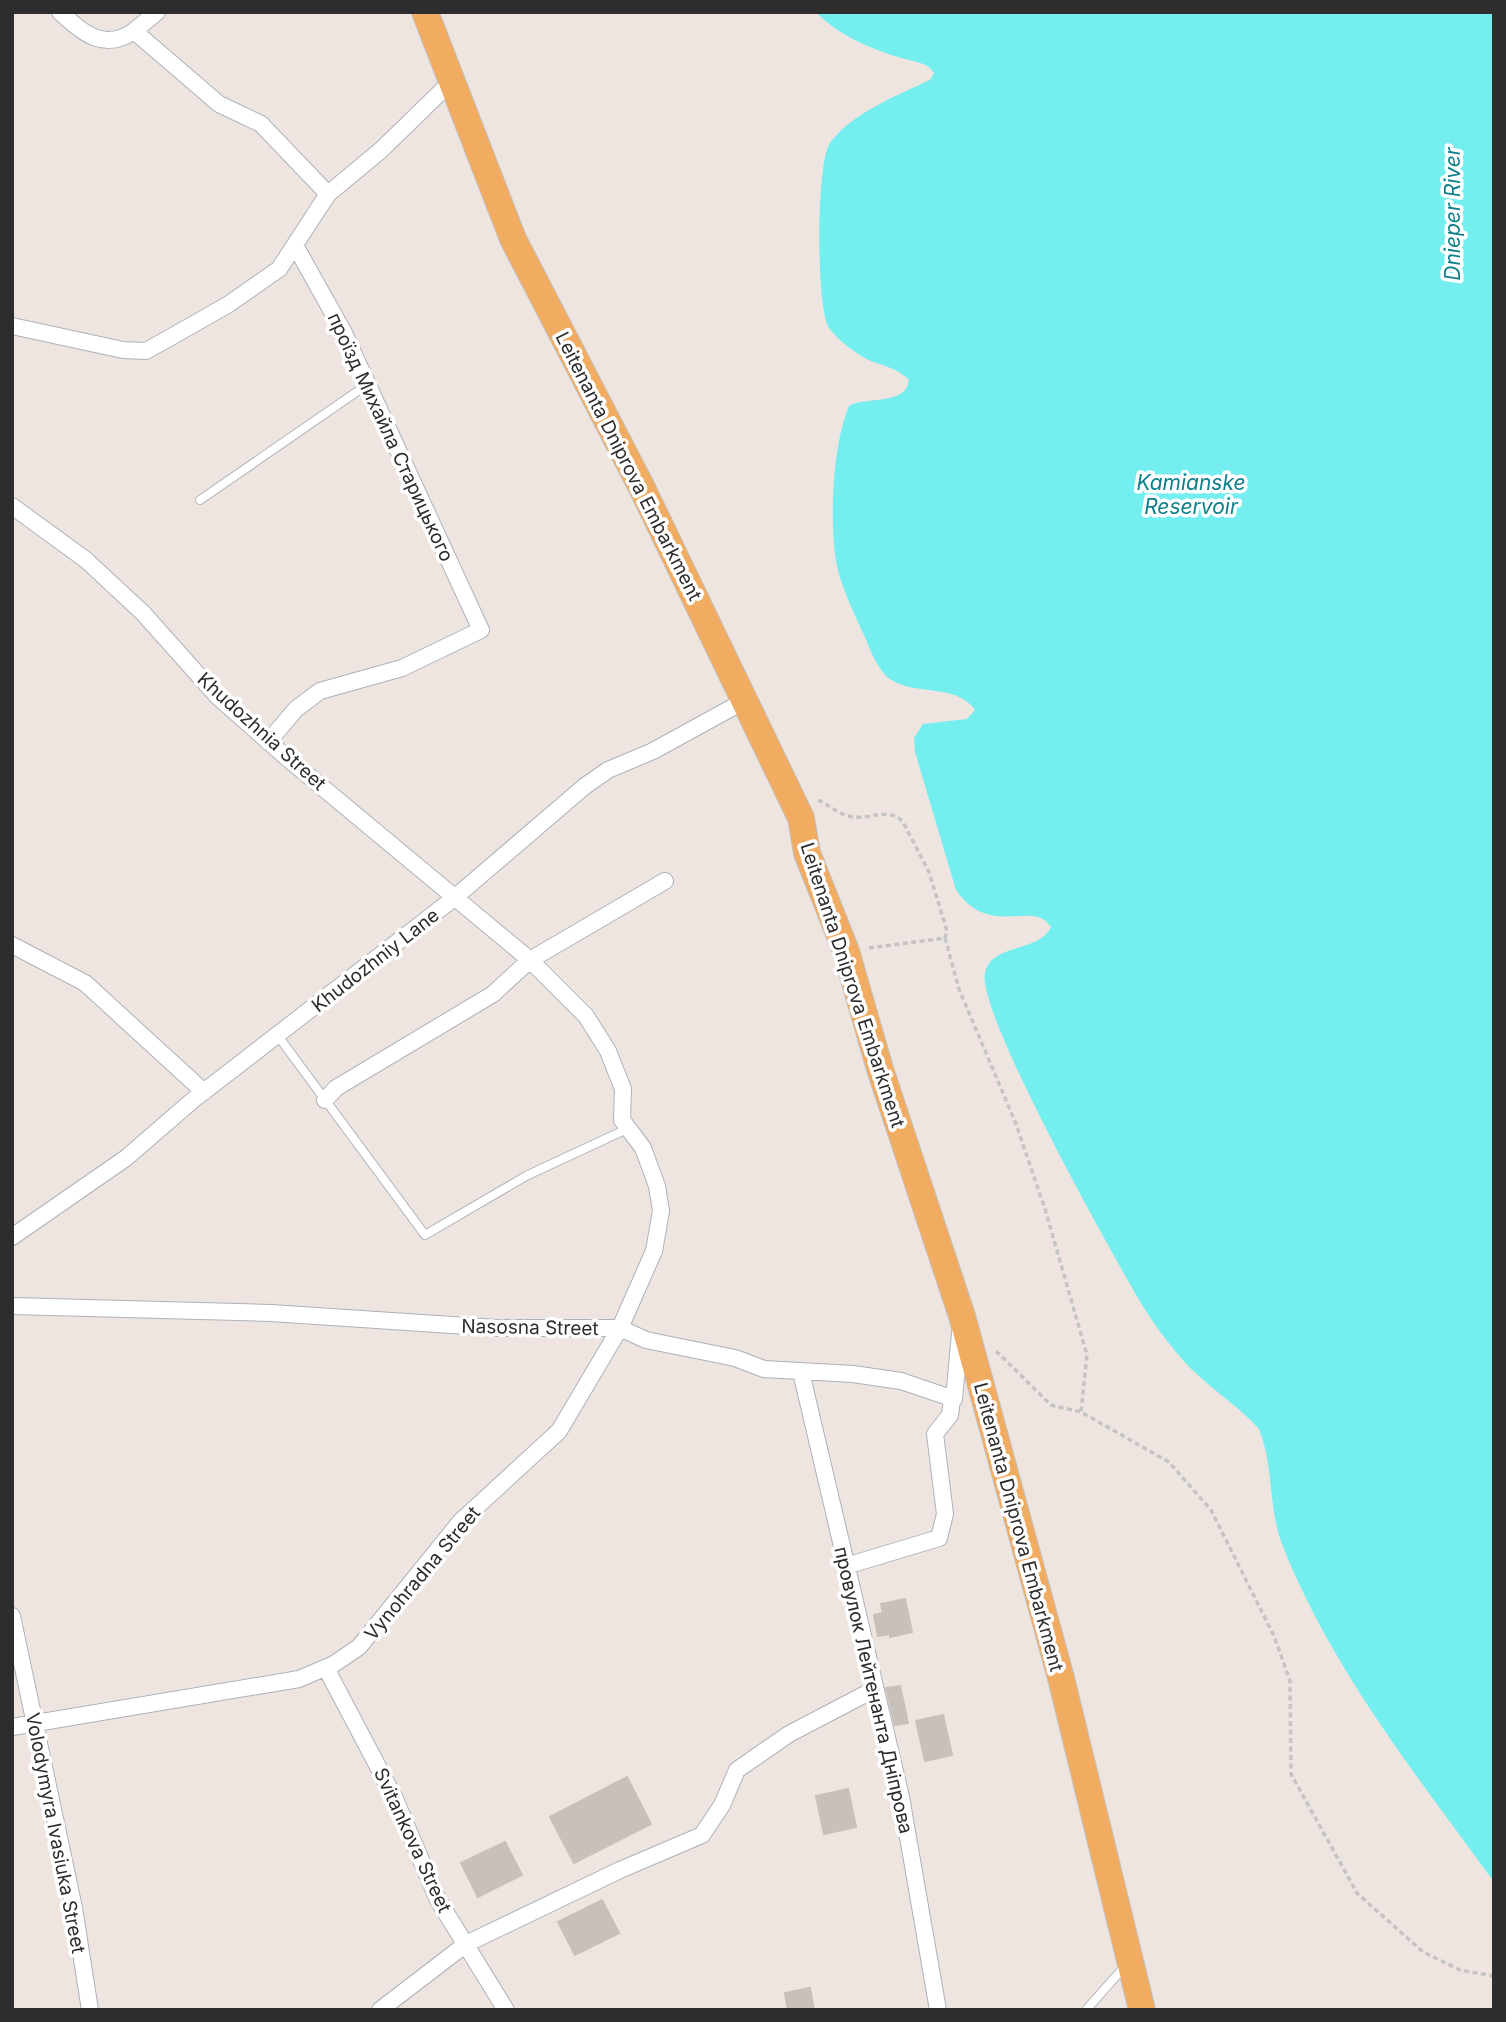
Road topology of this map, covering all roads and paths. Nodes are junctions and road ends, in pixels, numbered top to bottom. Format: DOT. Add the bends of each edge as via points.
graph roads {
  1 [pos="60,12"];
  2 [pos="157,12"];
  3 [pos="425,12"];
  4 [pos="134,31"];
  5 [pos="452,81"];
  6 [pos="328,194"];
  7 [pos="296,247"];
  8 [pos="12,326"];
  9 [pos="368,384"];
  10 [pos="200,500"];
  11 [pos="12,506"];
  12 [pos="746,700"];
  13 [pos="268,742"];
  14 [pos="787,786"];
  15 [pos="665,881"];
  16 [pos="453,899"];
  17 [pos="945,938"];
  18 [pos="12,945"];
  19 [pos="846,951"];
  20 [pos="530,960"];
  21 [pos="278,1036"];
  22 [pos="204,1092"];
  23 [pos="325,1100"];
  24 [pos="629,1128"];
  25 [pos="12,1237"];
  26 [pos="12,1306"];
  27 [pos="962,1316"];
  28 [pos="621,1328"];
  29 [pos="991,1346"];
  30 [pos="801,1372"];
  31 [pos="1081,1412"];
  32 [pos="846,1566"];
  33 [pos="12,1616"];
  34 [pos="326,1668"];
  35 [pos="875,1689"];
  36 [pos="35,1724"];
  37 [pos="12,1727"];
  38 [pos="466,1944"];
  39 [pos="1131,1960"];
  40 [pos="1494,1976"];
  41 [pos="90,2010"];
  42 [pos="380,2010"];
  43 [pos="506,2010"];
  44 [pos="938,2010"];
  45 [pos="1086,2010"];
  46 [pos="1142,2010"];
  1 -- 4 [label="street" via="100,41 117,41"];
  2 -- 4 [label="street"];
  3 -- 5 [label="main road, Leitenanta Dniprova Embarkment"];
  4 -- 6 [label="street" via="219,104 261,124"];
  5 -- 6 [label="street" via="382,150"];
  5 -- 12 [label="main road, Leitenanta Dniprova Embarkment" via="513,239"];
  6 -- 7 [label="street"];
  7 -- 8 [label="street" via="269,277 146,351"];
  7 -- 9 [label="street, проїзд Михайла Старицького"];
  9 -- 10 [label="lane"];
  9 -- 13 [label="street, проїзд Михайла Старицького" via="481,630 402,668 320,691 296,709"];
  11 -- 13 [label="street, Khudozhnia Street" via="86,560 144,613 218,696"];
  12 -- 14 [label="main road, Leitenanta Dniprova Embarkment"];
  12 -- 16 [label="street, Khudozhniy Lane" via="584,786"];
  13 -- 16 [label="street, Khudozhnia Street"];
  14 -- 17 [label="path" via="845,816 896,815 929,872 947,931"];
  14 -- 19 [label="main road, Leitenanta Dniprova Embarkment" via="801,818 807,853"];
  15 -- 20 [label="street"];
  16 -- 20 [label="street, Vynohradna Street"];
  16 -- 21 [label="street, Khudozhniy Lane"];
  17 -- 19 [label="path"];
  17 -- 31 [label="path" via="959,989 1020,1136 1087,1355"];
  18 -- 22 [label="street" via="85,983"];
  19 -- 27 [label="main road, Leitenanta Dniprova Embarkment"];
  20 -- 23 [label="street" via="493,994 336,1088"];
  20 -- 24 [label="street, Vynohradna Street" via="586,1016 608,1051 623,1089 622,1120"];
  21 -- 22 [label="street, Khudozhniy Lane"];
  21 -- 23 [label="lane"];
  22 -- 25 [label="street, Khudozhniy Lane" via="126,1158"];
  23 -- 24 [label="lane" via="425,1235 526,1176"];
  24 -- 28 [label="street, Vynohradna Street" via="643,1148 661,1211 654,1251"];
  26 -- 28 [label="street, Nasosna Street" via="271,1313 497,1328"];
  27 -- 30 [label="street, Nasosna Street" via="954,1399 901,1381"];
  27 -- 32 [label="street" via="950,1415 935,1434 945,1514 939,1538"];
  27 -- 39 [label="main road, Leitenanta Dniprova Embarkment" via="1061,1678"];
  28 -- 30 [label="street, Nasosna Street" via="646,1340 734,1357 764,1368"];
  28 -- 34 [label="street, Vynohradna Street" via="559,1431 460,1522 359,1647"];
  29 -- 31 [label="path" via="1051,1405"];
  30 -- 32 [label="street, провулок Лейтенанта Дніпрова"];
  31 -- 40 [label="path" via="1169,1462 1212,1510 1290,1681 1291,1774 1357,1893 1423,1952 1452,1968"];
  32 -- 35 [label="street, провулок Лейтенанта Дніпрова"];
  33 -- 36 [label="street, Volodymyra Ivasiuka Street"];
  34 -- 36 [label="street, Vynohradna Street" via="246,1690"];
  34 -- 38 [label="street, Svitankova Street" via="395,1799 438,1900"];
  35 -- 38 [label="street" via="789,1734 737,1770 702,1835"];
  35 -- 44 [label="street, провулок Лейтенанта Дніпрова" via="901,1797"];
  36 -- 37 [label="street, Vynohradna Street"];
  36 -- 41 [label="street, Volodymyra Ivasiuka Street" via="74,1908"];
  38 -- 42 [label="street"];
  38 -- 43 [label="street, Svitankova Street"];
  39 -- 45 [label="lane"];
  39 -- 46 [label="main road, Leitenanta Dniprova Embarkment"];
}
